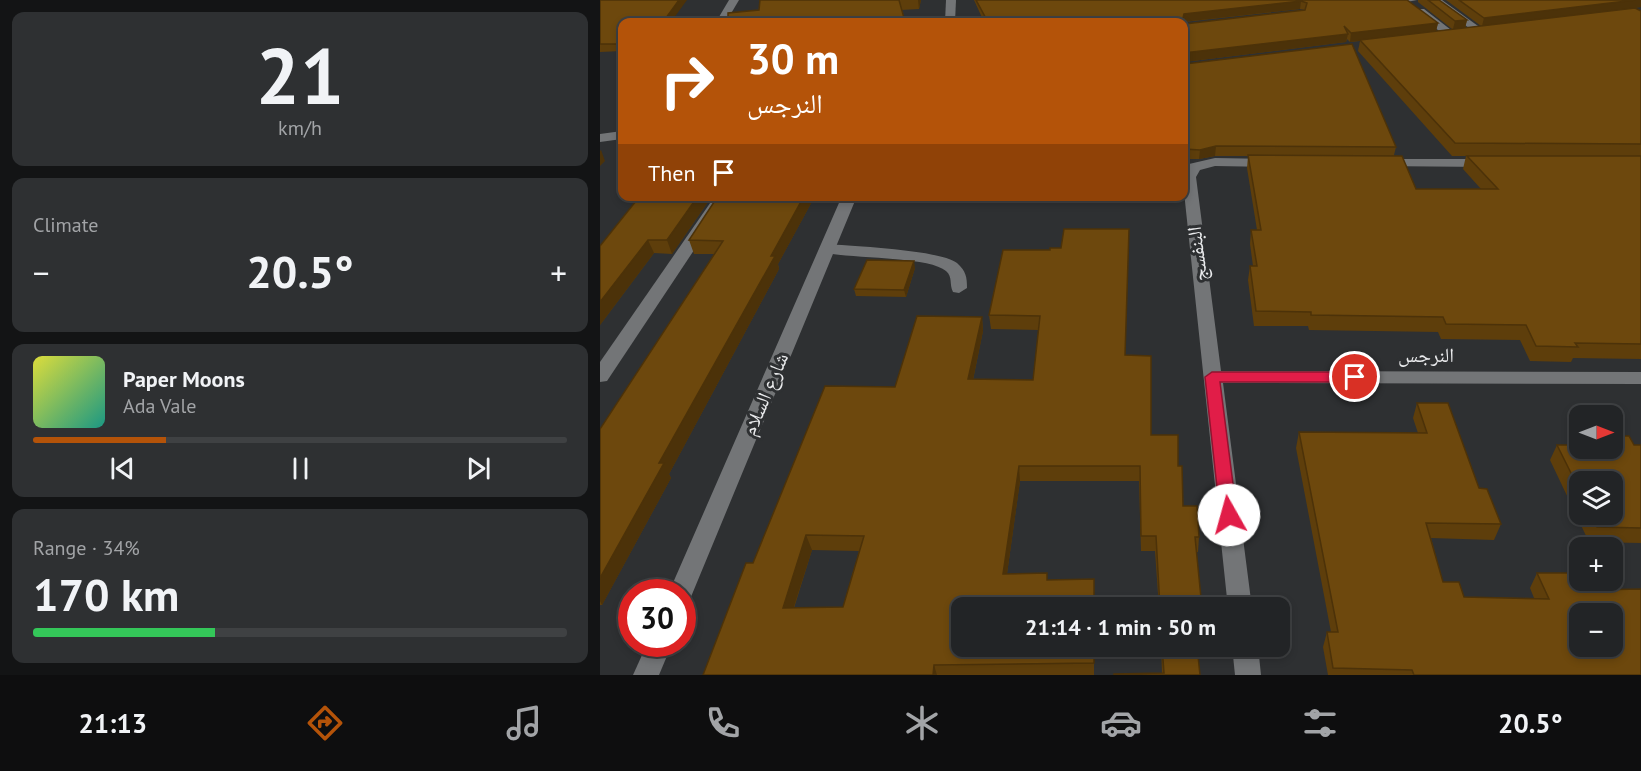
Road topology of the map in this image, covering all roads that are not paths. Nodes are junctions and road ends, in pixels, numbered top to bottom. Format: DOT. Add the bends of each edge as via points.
graph roads {
  1 [pos="734,0"];
  2 [pos="951,0"];
  3 [pos="1367,0"];
  4 [pos="1412,0"];
  5 [pos="1435,0"];
  6 [pos="1407,1"];
  7 [pos="723,18"];
  8 [pos="950,18"];
  9 [pos="1451,35"];
  10 [pos="1428,38"];
  11 [pos="618,136"];
  12 [pos="600,138"];
  13 [pos="1286,163"];
  14 [pos="1369,163"];
  15 [pos="1499,163"];
  16 [pos="720,201"];
  17 [pos="848,201"];
  18 [pos="827,249"];
  19 [pos="959,288"];
  20 [pos="600,376"];
  21 [pos="1212,377"];
  22 [pos="1641,378"];
  23 [pos="687,579"];
  24 [pos="1239,597"];
  25 [pos="654,657"];
  26 [pos="1246,657"];
  27 [pos="646,675"];
  28 [pos="1248,675"];
  1 -- 7 [label="street"];
  2 -- 8 [label="street"];
  3 -- 6 [label="street"];
  4 -- 6 [label="street"];
  5 -- 9 [label="street" via="1486,31"];
  6 -- 9 [label="street"];
  9 -- 10 [label="street"];
  11 -- 12 [label="street"];
  13 -- 21 [label="street, البنفسج" via="1215,162 1194,167 1189,177"];
  14 -- 15 [label="street"];
  16 -- 20 [label="street"];
  17 -- 18 [label="street, شارع السلام"];
  18 -- 19 [label="street" via="912,256 950,265 959,275"];
  18 -- 23 [label="street, شارع السلام"];
  21 -- 22 [label="street, النرجس"];
  21 -- 24 [label="street, البنفسج"];
  25 -- 27 [label="street"];
  26 -- 28 [label="street"];
}
